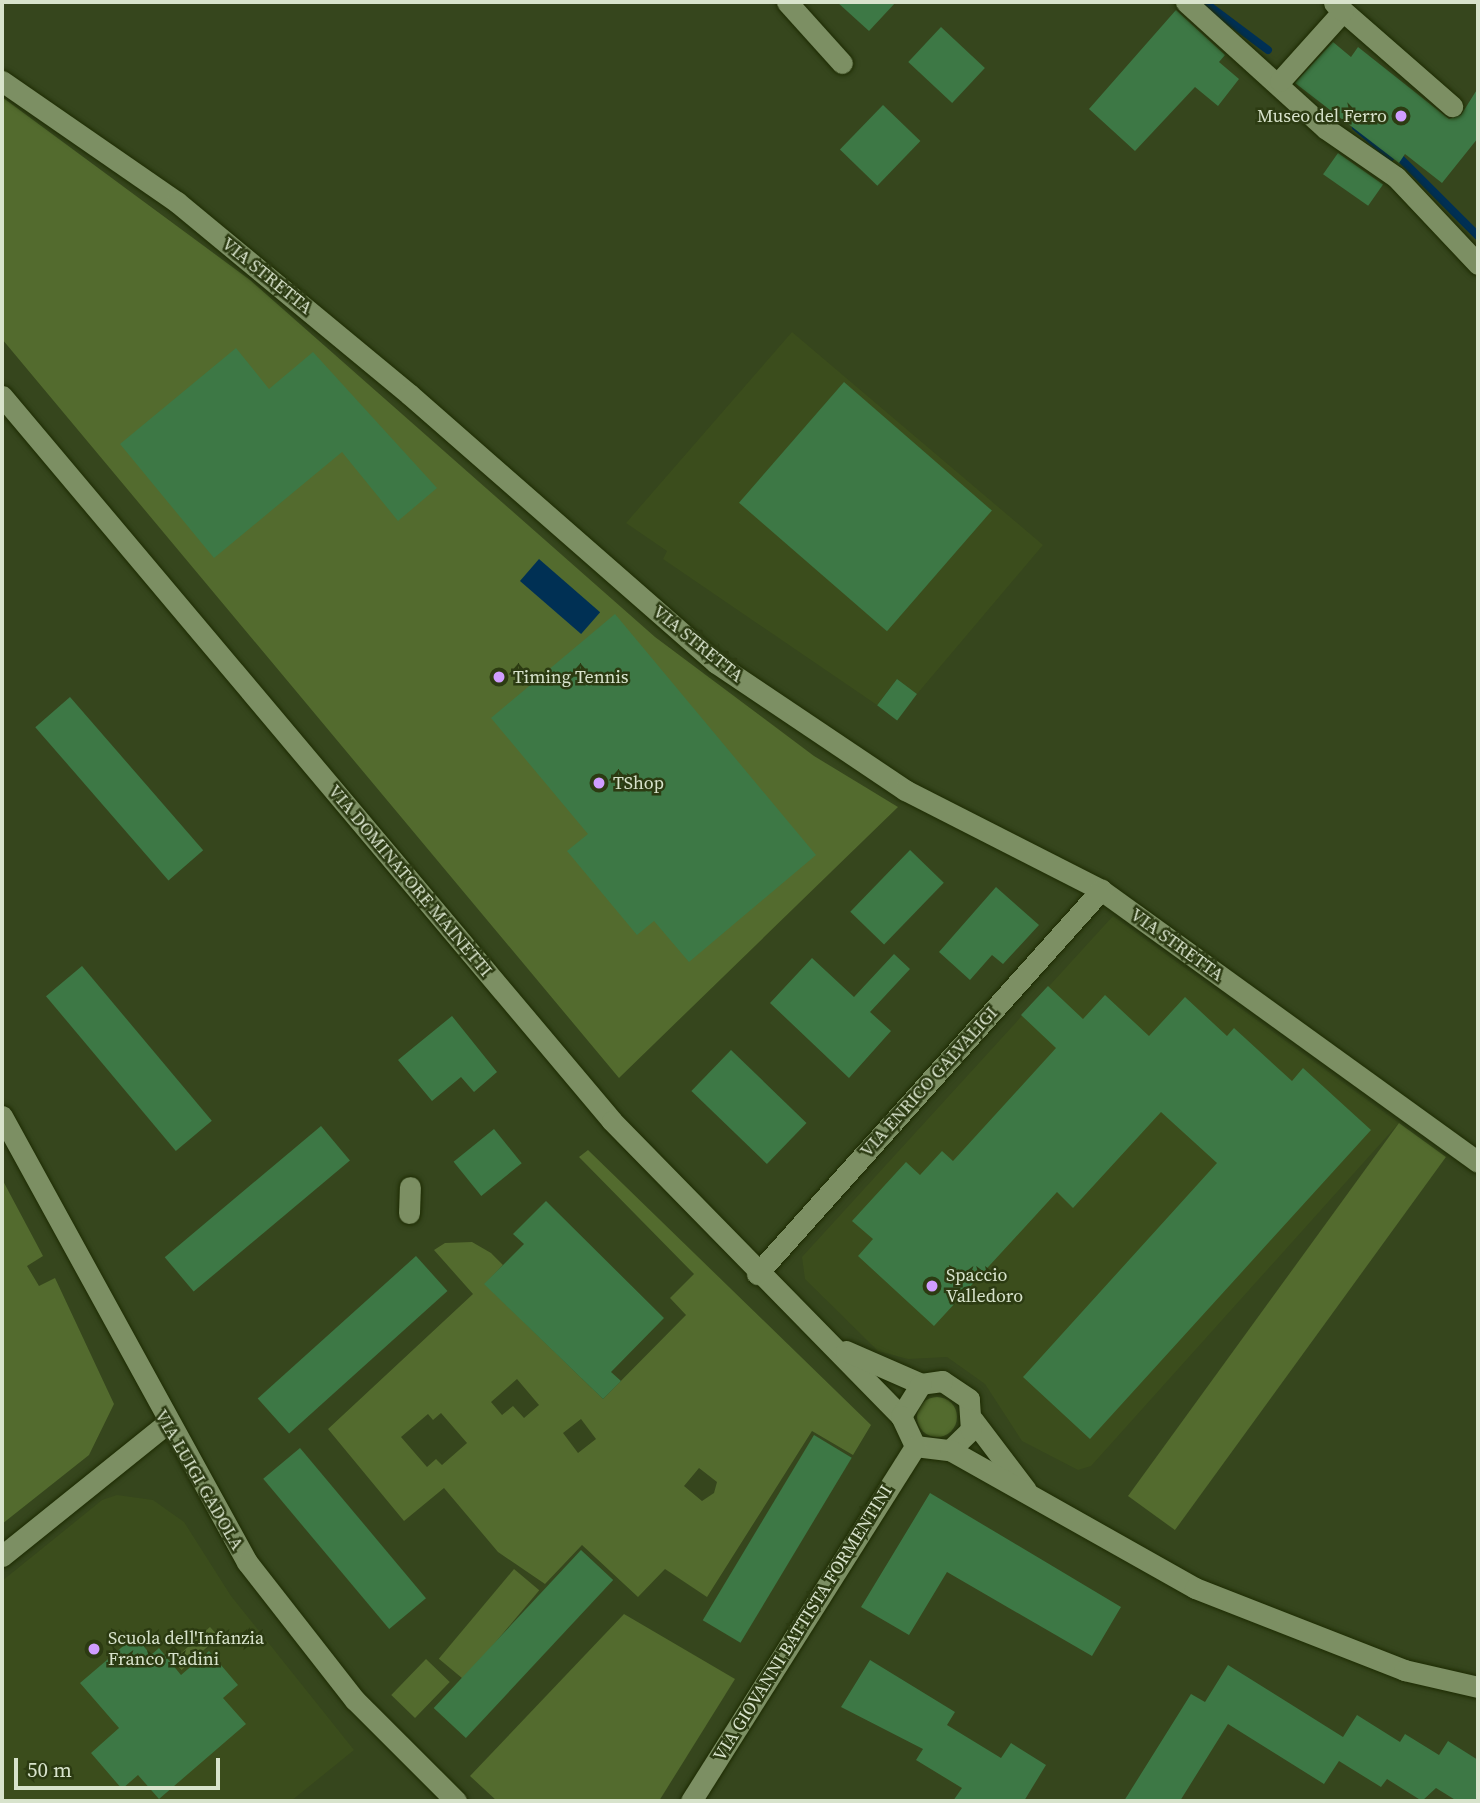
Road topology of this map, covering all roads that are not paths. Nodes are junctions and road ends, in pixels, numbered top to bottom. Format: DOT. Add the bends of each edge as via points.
graph roads {
  1 [pos="787,2"];
  2 [pos="1186,2"];
  3 [pos="1338,7"];
  4 [pos="842,63"];
  5 [pos="2,81"];
  6 [pos="1280,81"];
  7 [pos="1452,106"];
  8 [pos="1478,264"];
  9 [pos="2,396"];
  10 [pos="1101,890"];
  11 [pos="2,1116"];
  12 [pos="1478,1162"];
  13 [pos="410,1187"];
  14 [pos="409,1213"];
  15 [pos="757,1274"];
  16 [pos="837,1348"];
  17 [pos="921,1384"];
  18 [pos="901,1416"];
  19 [pos="973,1420"];
  20 [pos="166,1424"];
  21 [pos="915,1446"];
  22 [pos="950,1450"];
  23 [pos="1032,1497"];
  24 [pos="2,1556"];
  25 [pos="1478,1687"];
  26 [pos="456,1801"];
  27 [pos="691,1801"];
  1 -- 4 [label="street"];
  2 -- 6 [label="street"];
  3 -- 6 [label="street"];
  3 -- 7 [label="street"];
  5 -- 10 [label="street, VIA STRETTA" via="177,202 409,394 716,663 905,790"];
  6 -- 8 [label="street" via="1325,128 1405,186"];
  9 -- 15 [label="street, VIA DOMINATORE MAINETTI" via="612,1121"];
  10 -- 12 [label="street, VIA STRETTA"];
  10 -- 15 [label="street, VIA ENRICO GALVALIGI"];
  11 -- 20 [label="street, VIA LUIGI GADOLA"];
  13 -- 14 [label="street"];
  15 -- 16 [label="street, VIA DOMINATORE MAINETTI"];
  16 -- 17 [label="street, VIA DOMINATORE MAINETTI"];
  16 -- 18 [label="street, VIA DOMINATORE MAINETTI"];
  17 -- 18 [label="street"];
  17 -- 19 [label="street, VIA DOMINATORE MAINETTI" via="953,1384 969,1399"];
  18 -- 21 [label="street, VIA DOMINATORE MAINETTI"];
  19 -- 22 [label="street" via="966,1438"];
  19 -- 23 [label="street, VIA DOMINATORE MAINETTI"];
  20 -- 24 [label="street"];
  20 -- 26 [label="street, VIA LUIGI GADOLA" via="290,1626"];
  21 -- 22 [label="street, VIA DOMINATORE MAINETTI"];
  21 -- 27 [label="street, VIA GIOVANNI BATTISTA FORMENTINI"];
  22 -- 23 [label="street, VIA DOMINATORE MAINETTI"];
  23 -- 25 [label="street, VIA DOMINATORE MAINETTI" via="1195,1588 1404,1670"];
}
